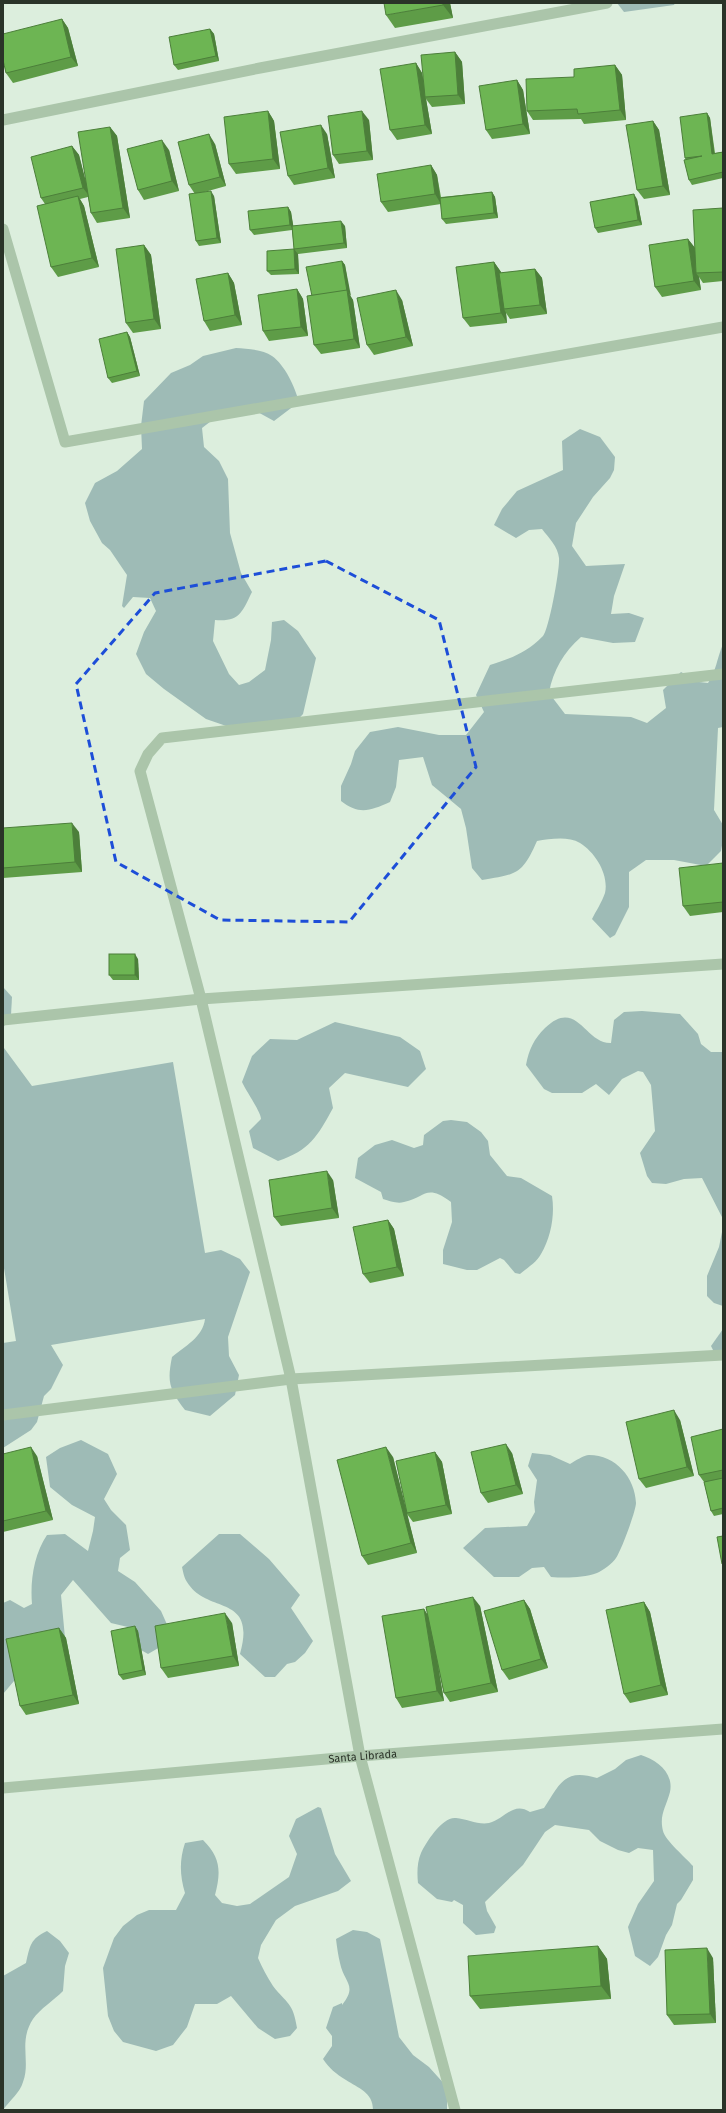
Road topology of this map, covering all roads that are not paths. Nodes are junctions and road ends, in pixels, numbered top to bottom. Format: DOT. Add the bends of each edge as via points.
graph roads {
  1 [pos="607,3"];
  2 [pos="3,120"];
  3 [pos="3,229"];
  4 [pos="723,327"];
  5 [pos="723,674"];
  6 [pos="723,964"];
  7 [pos="201,999"];
  8 [pos="3,1020"];
  9 [pos="723,1355"];
  10 [pos="292,1378"];
  11 [pos="3,1415"];
  12 [pos="723,1729"];
  13 [pos="360,1756"];
  14 [pos="3,1788"];
  15 [pos="455,2110"];
  1 -- 2 [label="street" via="260,68"];
  3 -- 4 [label="street" via="65,442"];
  5 -- 7 [label="street" via="162,738 148,754 140,771"];
  6 -- 7 [label="street"];
  7 -- 8 [label="street"];
  7 -- 10 [label="street"];
  9 -- 10 [label="street"];
  10 -- 11 [label="street"];
  10 -- 13 [label="street"];
  12 -- 13 [label="street, Santa Librada"];
  13 -- 14 [label="street, Santa Librada"];
  13 -- 15 [label="street"];
}
